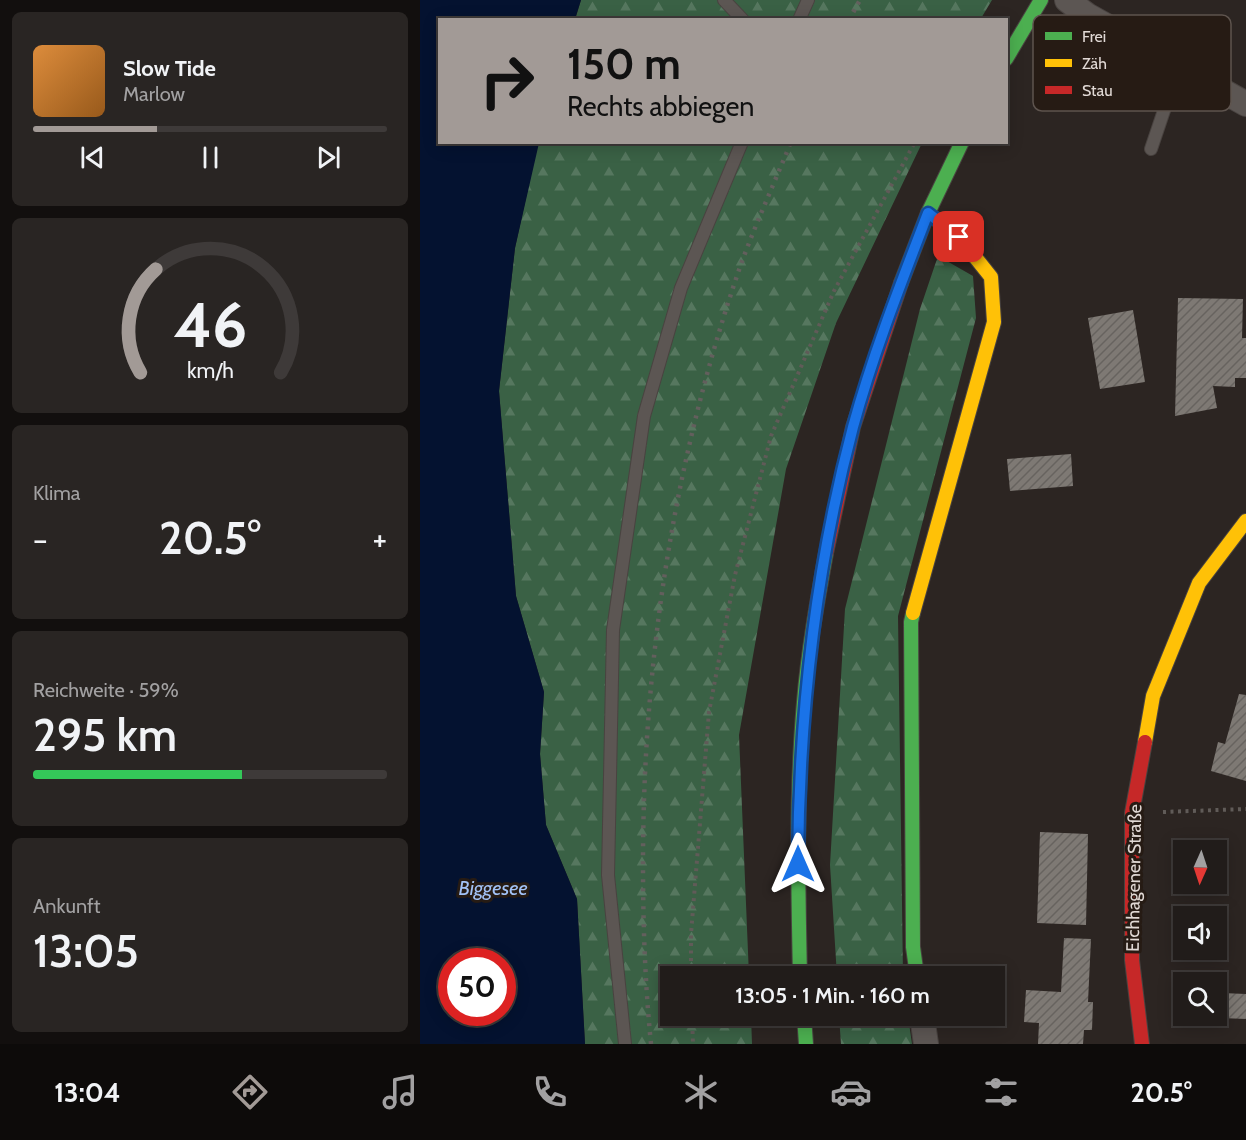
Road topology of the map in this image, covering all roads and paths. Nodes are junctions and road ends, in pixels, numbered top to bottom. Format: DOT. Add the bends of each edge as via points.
graph roads {
  1 [pos="724,0"];
  2 [pos="808,0"];
  3 [pos="1041,0"];
  4 [pos="1067,0"];
  5 [pos="1087,15"];
  6 [pos="741,18"];
  7 [pos="800,18"];
  8 [pos="1008,56"];
  9 [pos="1231,95"];
  10 [pos="1246,104"];
  11 [pos="1163,111"];
  12 [pos="741,144"];
  13 [pos="914,144"];
  14 [pos="961,144"];
  15 [pos="1150,149"];
  16 [pos="928,213"];
  17 [pos="1246,521"];
  18 [pos="1246,809"];
  19 [pos="1132,813"];
  20 [pos="691,966"];
  21 [pos="800,966"];
  22 [pos="916,966"];
  23 [pos="692,1026"];
  24 [pos="805,1026"];
  25 [pos="923,1026"];
  26 [pos="625,1044"];
  27 [pos="693,1044"];
  28 [pos="806,1044"];
  29 [pos="926,1044"];
  30 [pos="1142,1044"];
  1 -- 6 [label="lane"];
  2 -- 7 [label="lane"];
  3 -- 8 [label="street"];
  4 -- 5 [label="street"];
  9 -- 10 [label="street"];
  11 -- 15 [label="lane"];
  12 -- 26 [label="lane" via="681,288 644,416 613,630 608,876"];
  13 -- 20 [label="path" via="834,291 771,436 735,574 709,712"];
  14 -- 16 [label="street"];
  16 -- 21 [label="street" via="891,308 853,427 819,587 804,702 799,795"];
  16 -- 22 [label="street" via="959,237 991,277 994,322 911,622"];
  17 -- 19 [label="street, Eichhagener Straße" via="1199,583 1153,696"];
  18 -- 19 [label="path"];
  19 -- 30 [label="street, Eichhagener Straße" via="1132,960"];
  23 -- 27 [label="path"];
  24 -- 28 [label="street"];
  25 -- 29 [label="street"];
}
